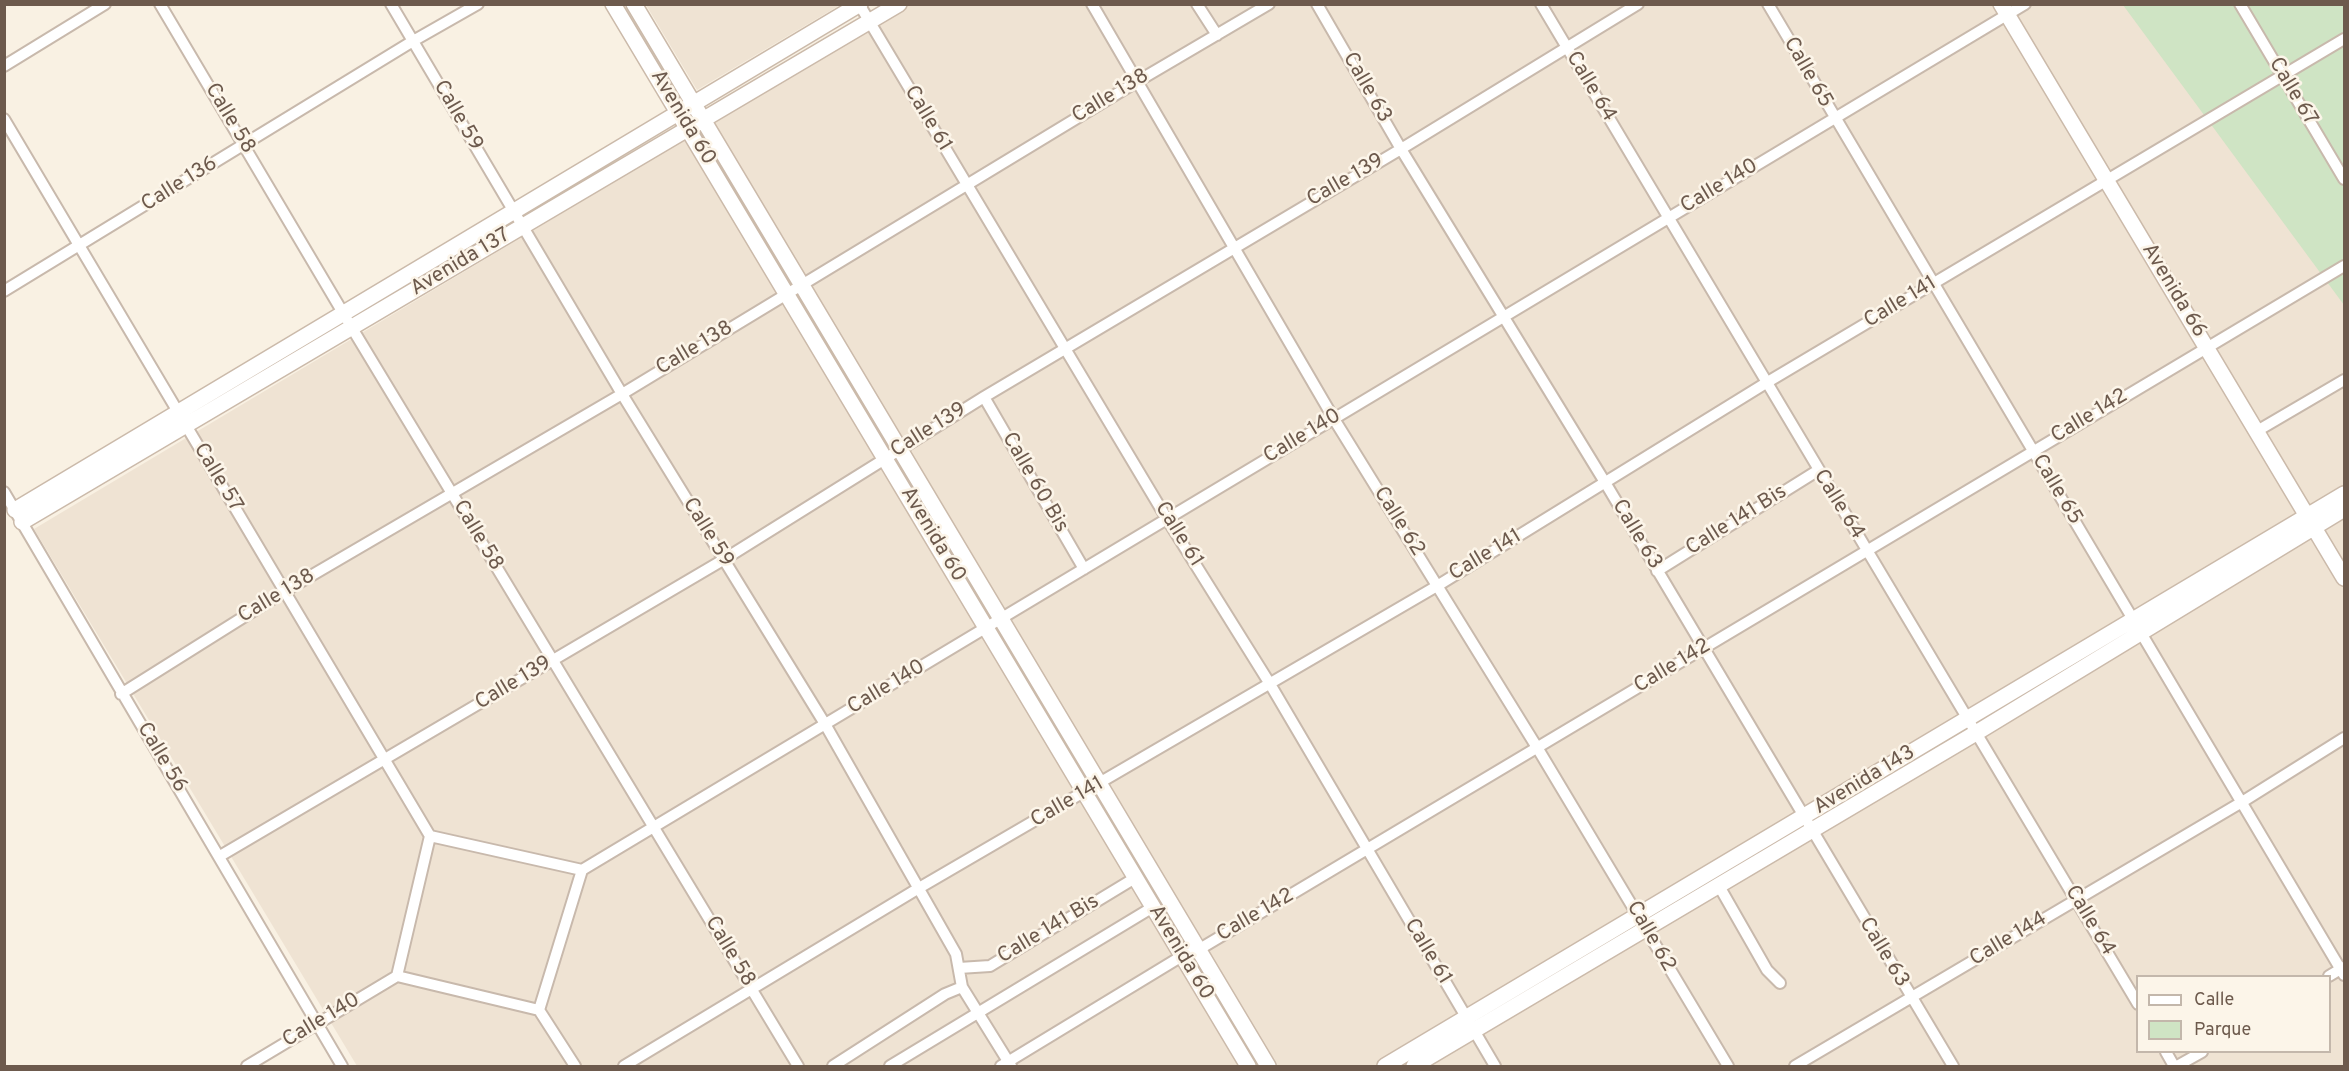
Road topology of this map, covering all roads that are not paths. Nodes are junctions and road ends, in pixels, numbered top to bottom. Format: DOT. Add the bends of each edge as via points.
graph roads {
  1 [pos="105,4"];
  2 [pos="160,4"];
  3 [pos="391,4"];
  4 [pos="478,4"];
  5 [pos="613,4"];
  6 [pos="634,4"];
  7 [pos="900,4"];
  8 [pos="1092,4"];
  9 [pos="1197,4"];
  10 [pos="1269,4"];
  11 [pos="1317,4"];
  12 [pos="1541,4"];
  13 [pos="1638,4"];
  14 [pos="1768,4"];
  15 [pos="2240,4"];
  16 [pos="859,5"];
  17 [pos="2012,8"];
  18 [pos="870,22"];
  19 [pos="1217,35"];
  20 [pos="2344,39"];
  21 [pos="413,41"];
  22 [pos="1566,47"];
  23 [pos="4,66"];
  24 [pos="2282,76"];
  25 [pos="1138,81"];
  26 [pos="693,105"];
  27 [pos="679,113"];
  28 [pos="4,118"];
  29 [pos="1834,119"];
  30 [pos="695,124"];
  31 [pos="244,145"];
  32 [pos="1401,149"];
  33 [pos="2110,179"];
  34 [pos="2344,179"];
  35 [pos="966,184"];
  36 [pos="513,213"];
  37 [pos="1669,218"];
  38 [pos="522,227"];
  39 [pos="81,246"];
  40 [pos="1234,247"];
  41 [pos="2344,266"];
  42 [pos="802,284"];
  43 [pos="1933,284"];
  44 [pos="4,291"];
  45 [pos="786,293"];
  46 [pos="344,315"];
  47 [pos="1504,319"];
  48 [pos="352,328"];
  49 [pos="2210,346"];
  50 [pos="1065,348"];
  51 [pos="2344,380"];
  52 [pos="1766,383"];
  53 [pos="622,394"];
  54 [pos="984,397"];
  55 [pos="178,413"];
  56 [pos="1334,419"];
  57 [pos="186,427"];
  58 [pos="2260,429"];
  59 [pos="2033,452"];
  60 [pos="893,454"];
  61 [pos="1817,471"];
  62 [pos="1606,484"];
  63 [pos="4,492"];
  64 [pos="450,492"];
  65 [pos="2344,494"];
  66 [pos="2344,509"];
  67 [pos="19,516"];
  68 [pos="1167,519"];
  69 [pos="2315,519"];
  70 [pos="1867,551"];
  71 [pos="723,560"];
  72 [pos="2344,562"];
  73 [pos="1084,568"];
  74 [pos="1657,571"];
  75 [pos="2344,578"];
  76 [pos="1437,586"];
  77 [pos="285,591"];
  78 [pos="1002,620"];
  79 [pos="2137,627"];
  80 [pos="987,628"];
  81 [pos="1703,650"];
  82 [pos="552,662"];
  83 [pos="1270,684"];
  84 [pos="121,694"];
  85 [pos="825,724"];
  86 [pos="1972,727"];
  87 [pos="2344,738"];
  88 [pos="1538,749"];
  89 [pos="384,761"];
  90 [pos="1100,784"];
  91 [pos="1085,793"];
  92 [pos="2242,802"];
  93 [pos="1806,825"];
  94 [pos="653,827"];
  95 [pos="430,836"];
  96 [pos="1367,851"];
  97 [pos="220,856"];
  98 [pos="582,870"];
  99 [pos="1135,878"];
  100 [pos="1719,886"];
  101 [pos="919,888"];
  102 [pos="2077,900"];
  103 [pos="1153,907"];
  104 [pos="1641,922"];
  105 [pos="1198,950"];
  106 [pos="1182,956"];
  107 [pos="959,968"];
  108 [pos="2343,971"];
  109 [pos="397,976"];
  110 [pos="1780,982"];
  111 [pos="962,987"];
  112 [pos="751,989"];
  113 [pos="1911,999"];
  114 [pos="2136,1001"];
  115 [pos="539,1010"];
  116 [pos="978,1011"];
  117 [pos="317,1024"];
  118 [pos="1469,1024"];
  119 [pos="2167,1053"];
  120 [pos="2200,1053"];
  121 [pos="1007,1065"];
  122 [pos="247,1066"];
  123 [pos="342,1066"];
  124 [pos="575,1066"];
  125 [pos="624,1066"];
  126 [pos="798,1066"];
  127 [pos="832,1066"];
  128 [pos="890,1066"];
  129 [pos="1248,1066"];
  130 [pos="1268,1066"];
  131 [pos="1385,1066"];
  132 [pos="1414,1066"];
  133 [pos="1495,1066"];
  134 [pos="1728,1066"];
  135 [pos="1795,1066"];
  136 [pos="1953,1066"];
  137 [pos="2176,1066"];
  1 -- 23 [label="street"];
  2 -- 31 [label="street, Calle 58"];
  3 -- 21 [label="street, Calle 59"];
  4 -- 21 [label="street, Calle 136"];
  5 -- 27 [label="main road, Avenida 60"];
  6 -- 26 [label="main road, Avenida 60"];
  7 -- 18 [label="main road, Avenida 137"];
  8 -- 25 [label="street, Calle 62"];
  9 -- 19 [label="street"];
  10 -- 19 [label="street, Calle 138"];
  11 -- 32 [label="street, Calle 63"];
  12 -- 22 [label="street, Calle 64"];
  13 -- 22 [label="street, Calle 139"];
  14 -- 29 [label="street, Calle 65"];
  15 -- 24 [label="street, Calle 67"];
  16 -- 18 [label="street, Calle 61"];
  16 -- 26 [label="main road, Avenida 137"];
  17 -- 29 [label="street, Calle 140"];
  17 -- 33 [label="main road, Avenida 66"];
  18 -- 30 [label="main road, Avenida 137"];
  18 -- 35 [label="street, Calle 61"];
  19 -- 25 [label="street, Calle 138"];
  20 -- 24 [label="street, Calle 141"];
  21 -- 31 [label="street, Calle 136"];
  21 -- 36 [label="street, Calle 59"];
  22 -- 32 [label="street, Calle 139"];
  22 -- 37 [label="street, Calle 64"];
  24 -- 33 [label="street, Calle 141"];
  24 -- 34 [label="street, Calle 67"];
  25 -- 35 [label="street, Calle 138"];
  25 -- 40 [label="street, Calle 62"];
  26 -- 27 [label="main road, Avenida 137"];
  26 -- 30 [label="main road, Avenida 60"];
  27 -- 30 [label="main road, Avenida 60"];
  27 -- 36 [label="main road, Avenida 137"];
  28 -- 39 [label="street, Calle 57"];
  29 -- 37 [label="street, Calle 140"];
  29 -- 43 [label="street, Calle 65"];
  30 -- 38 [label="main road, Avenida 137"];
  30 -- 42 [label="main road, Avenida 60"];
  30 -- 45 [label="main road, Avenida 60"];
  31 -- 39 [label="street, Calle 136"];
  31 -- 46 [label="street, Calle 58"];
  32 -- 40 [label="street, Calle 139"];
  32 -- 47 [label="street, Calle 63"];
  33 -- 43 [label="street, Calle 141"];
  33 -- 49 [label="main road, Avenida 66"];
  35 -- 42 [label="street, Calle 138"];
  35 -- 50 [label="street, Calle 61"];
  36 -- 38 [label="street, Calle 59"];
  36 -- 46 [label="main road, Avenida 137"];
  37 -- 47 [label="street, Calle 140"];
  37 -- 52 [label="street, Calle 64"];
  38 -- 48 [label="main road, Avenida 137"];
  38 -- 53 [label="street, Calle 59"];
  39 -- 44 [label="street, Calle 136"];
  39 -- 55 [label="street, Calle 57"];
  40 -- 50 [label="street, Calle 139"];
  40 -- 56 [label="street, Calle 62"];
  41 -- 49 [label="street, Calle 142"];
  42 -- 45 [label="street, Calle 138"];
  42 -- 60 [label="main road, Avenida 60"];
  43 -- 52 [label="street, Calle 141"];
  43 -- 59 [label="street, Calle 65"];
  45 -- 53 [label="street, Calle 138"];
  45 -- 60 [label="main road, Avenida 60"];
  46 -- 48 [label="street, Calle 58"];
  46 -- 55 [label="main road, Avenida 137"];
  47 -- 56 [label="street, Calle 140"];
  47 -- 62 [label="street, Calle 63"];
  48 -- 57 [label="main road, Avenida 137"];
  48 -- 64 [label="street, Calle 58"];
  49 -- 58 [label="main road, Avenida 66"];
  49 -- 59 [label="street, Calle 142"];
  50 -- 54 [label="street, Calle 139"];
  50 -- 68 [label="street, Calle 61"];
  51 -- 58 [label="street"];
  52 -- 61 [label="street, Calle 64"];
  52 -- 62 [label="street, Calle 141"];
  53 -- 64 [label="street, Calle 138"];
  53 -- 71 [label="street, Calle 59"];
  54 -- 60 [label="street, Calle 139"];
  54 -- 73 [label="street, Calle 60 Bis"];
  55 -- 57 [label="street, Calle 57"];
  55 -- 67 [label="main road, Avenida 137"];
  56 -- 68 [label="street, Calle 140"];
  56 -- 76 [label="street, Calle 62"];
  57 -- 67 [label="main road, Avenida 137"];
  57 -- 77 [label="street, Calle 57"];
  58 -- 69 [label="main road, Avenida 66"];
  59 -- 70 [label="street, Calle 142"];
  59 -- 79 [label="street, Calle 65"];
  60 -- 71 [label="street, Calle 139"];
  60 -- 78 [label="main road, Avenida 60"];
  60 -- 80 [label="main road, Avenida 60"];
  61 -- 70 [label="street, Calle 64"];
  61 -- 74 [label="street, Calle 141 Bis"];
  62 -- 74 [label="street, Calle 63"];
  62 -- 76 [label="street, Calle 141"];
  63 -- 67 [label="street, Calle 56"];
  64 -- 77 [label="street, Calle 138"];
  64 -- 82 [label="street, Calle 58"];
  65 -- 69 [label="main road, Avenida 143"];
  66 -- 69 [label="main road, Avenida 143"];
  67 -- 84 [label="street, Calle 56"];
  68 -- 73 [label="street, Calle 140"];
  68 -- 83 [label="street, Calle 61"];
  69 -- 72 [label="main road, Avenida 66"];
  69 -- 75 [label="main road, Avenida 66"];
  69 -- 79 [label="main road, Avenida 143"];
  70 -- 81 [label="street, Calle 142"];
  70 -- 86 [label="street, Calle 64"];
  71 -- 82 [label="street, Calle 139"];
  71 -- 85 [label="street, Calle 59"];
  73 -- 78 [label="street, Calle 140"];
  74 -- 81 [label="street, Calle 63"];
  76 -- 83 [label="street, Calle 141"];
  76 -- 88 [label="street, Calle 62"];
  77 -- 84 [label="street, Calle 138"];
  77 -- 89 [label="street, Calle 57"];
  78 -- 80 [label="street, Calle 140"];
  78 -- 90 [label="main road, Avenida 60"];
  79 -- 86 [label="main road, Avenida 143"];
  79 -- 92 [label="street, Calle 65"];
  80 -- 85 [label="street, Calle 140"];
  80 -- 91 [label="main road, Avenida 60"];
  81 -- 88 [label="street, Calle 142"];
  81 -- 93 [label="street, Calle 63"];
  82 -- 89 [label="street, Calle 139"];
  82 -- 94 [label="street, Calle 58"];
  83 -- 90 [label="street, Calle 141"];
  83 -- 96 [label="street, Calle 61"];
  84 -- 97 [label="street, Calle 56"];
  85 -- 94 [label="street, Calle 140"];
  85 -- 101 [label="street, Calle 59"];
  86 -- 93 [label="main road, Avenida 143"];
  86 -- 102 [label="street, Calle 64"];
  87 -- 92 [label="street, Calle 144"];
  88 -- 96 [label="street, Calle 142"];
  88 -- 104 [label="street, Calle 62"];
  89 -- 95 [label="street, Calle 57"];
  89 -- 97 [label="street, Calle 139"];
  90 -- 91 [label="street, Calle 141"];
  90 -- 105 [label="main road, Avenida 60"];
  91 -- 99 [label="main road, Avenida 60"];
  91 -- 101 [label="street, Calle 141"];
  92 -- 102 [label="street, Calle 144"];
  92 -- 108 [label="street, Calle 65"];
  93 -- 100 [label="main road, Avenida 143"];
  93 -- 104 [label="main road, Avenida 143"];
  93 -- 113 [label="street, Calle 63"];
  94 -- 98 [label="street, Calle 140"];
  94 -- 112 [label="street, Calle 58"];
  95 -- 98 [label="street"];
  95 -- 109 [label="street"];
  96 -- 105 [label="street, Calle 142"];
  96 -- 118 [label="street, Calle 61"];
  97 -- 117 [label="street, Calle 56"];
  98 -- 115 [label="street"];
  99 -- 103 [label="main road, Avenida 60"];
  99 -- 107 [label="street, Calle 141 Bis" via="990,966"];
  100 -- 104 [label="main road, Avenida 143"];
  100 -- 110 [label="street" via="1767,970"];
  101 -- 107 [label="street, Calle 59" via="956,954"];
  101 -- 112 [label="street, Calle 141"];
  102 -- 113 [label="street, Calle 144"];
  102 -- 114 [label="street, Calle 64"];
  103 -- 106 [label="main road, Avenida 60"];
  103 -- 116 [label="street"];
  104 -- 118 [label="main road, Avenida 143"];
  104 -- 134 [label="street, Calle 62"];
  105 -- 106 [label="street, Calle 142"];
  105 -- 130 [label="main road, Avenida 60"];
  106 -- 121 [label="street, Calle 142"];
  106 -- 129 [label="main road, Avenida 60"];
  107 -- 111 [label="street, Calle 59"];
  109 -- 115 [label="street"];
  109 -- 117 [label="street, Calle 140"];
  111 -- 116 [label="street, Calle 59"];
  111 -- 127 [label="street"];
  112 -- 125 [label="street, Calle 141"];
  112 -- 126 [label="street, Calle 58"];
  113 -- 135 [label="street, Calle 144"];
  113 -- 136 [label="street, Calle 63"];
  115 -- 124 [label="street"];
  116 -- 121 [label="street, Calle 59"];
  116 -- 128 [label="street"];
  117 -- 122 [label="street, Calle 140"];
  117 -- 123 [label="street, Calle 56"];
  118 -- 131 [label="main road, Avenida 143"];
  118 -- 132 [label="main road, Avenida 143"];
  118 -- 133 [label="street, Calle 61"];
  119 -- 137 [label="street"];
  120 -- 137 [label="street"];
}
